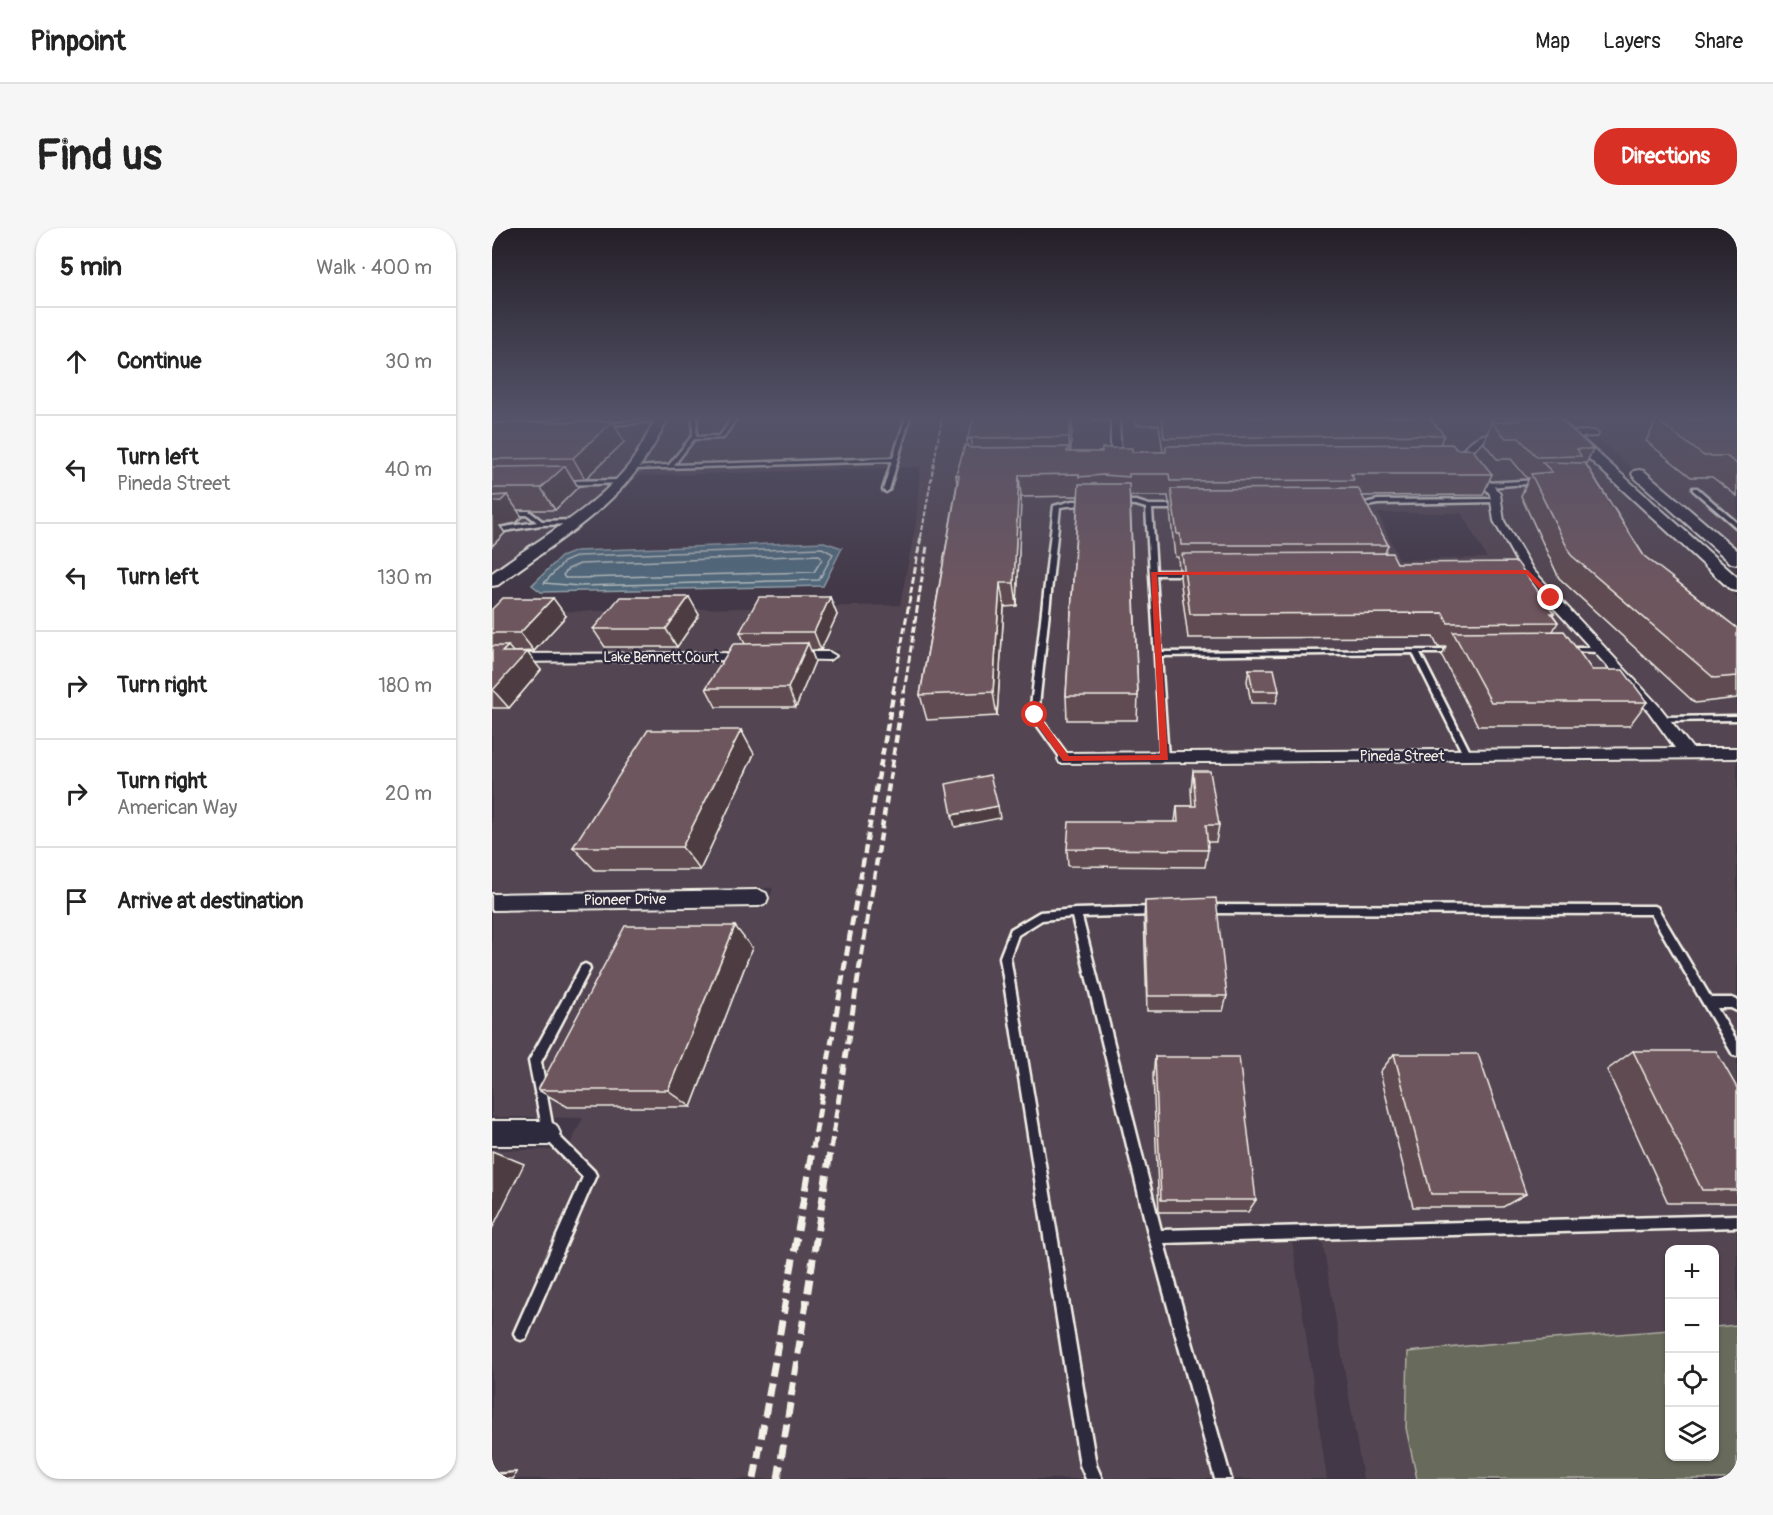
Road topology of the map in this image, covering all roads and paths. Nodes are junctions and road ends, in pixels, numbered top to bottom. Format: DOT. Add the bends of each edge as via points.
graph roads {
  1 [pos="627,475"];
  2 [pos="890,475"];
  3 [pos="1478,475"];
  4 [pos="1623,475"];
  5 [pos="1640,475"];
  6 [pos="1549,481"];
  7 [pos="621,482"];
  8 [pos="551,483"];
  9 [pos="1488,485"];
  10 [pos="1695,489"];
  11 [pos="886,490"];
  12 [pos="1497,501"];
  13 [pos="1093,503"];
  14 [pos="1115,503"];
  15 [pos="1344,506"];
  16 [pos="1149,507"];
  17 [pos="1195,507"];
  18 [pos="492,514"];
  19 [pos="573,522"];
  20 [pos="541,523"];
  21 [pos="1737,526"];
  22 [pos="492,531"];
  23 [pos="1737,559"];
  24 [pos="1154,573"];
  25 [pos="1200,573"];
  26 [pos="496,575"];
  27 [pos="1737,586"];
  28 [pos="1554,650"];
  29 [pos="1600,650"];
  30 [pos="1462,651"];
  31 [pos="1416,652"];
  32 [pos="1159,654"];
  33 [pos="829,656"];
  34 [pos="492,658"];
  35 [pos="1737,718"];
  36 [pos="1661,719"];
  37 [pos="1737,753"];
  38 [pos="1688,754"];
  39 [pos="1468,756"];
  40 [pos="1164,758"];
  41 [pos="1066,759"];
  42 [pos="759,898"];
  43 [pos="492,902"];
  44 [pos="1168,910"];
  45 [pos="1191,910"];
  46 [pos="1076,913"];
  47 [pos="585,969"];
  48 [pos="1735,1002"];
  49 [pos="1708,1003"];
  50 [pos="1737,1051"];
  51 [pos="492,1134"];
  52 [pos="548,1134"];
  53 [pos="1737,1221"];
  54 [pos="1156,1237"];
  55 [pos="521,1333"];
  56 [pos="1094,1479"];
  57 [pos="1223,1479"];
  1 -- 7 [label="main road"];
  2 -- 11 [label="lane"];
  3 -- 9 [label="street"];
  4 -- 27 [label="main road"];
  5 -- 23 [label="main road"];
  6 -- 9 [label="lane"];
  7 -- 8 [label="lane"];
  7 -- 19 [label="main road"];
  9 -- 12 [label="street"];
  10 -- 21 [label="lane"];
  12 -- 15 [label="lane"];
  12 -- 29 [label="street" via="1499,522 1522,572"];
  13 -- 41 [label="lane" via="1057,506 1039,668 1035,715"];
  14 -- 16 [label="lane" via="1136,502"];
  16 -- 17 [label="lane"];
  16 -- 24 [label="lane"];
  18 -- 20 [label="lane" via="529,513"];
  19 -- 20 [label="lane"];
  19 -- 26 [label="main road"];
  20 -- 22 [label="lane"];
  24 -- 25 [label="lane"];
  24 -- 32 [label="lane"];
  28 -- 29 [label="lane"];
  29 -- 36 [label="street"];
  30 -- 31 [label="lane"];
  31 -- 32 [label="lane"];
  31 -- 39 [label="lane"];
  32 -- 40 [label="lane"];
  33 -- 34 [label="street, Lake Bennett Court"];
  35 -- 36 [label="lane"];
  36 -- 38 [label="street"];
  37 -- 38 [label="street, Pineda Street"];
  38 -- 39 [label="street, Pineda Street"];
  39 -- 40 [label="street, Pineda Street"];
  40 -- 41 [label="street, Pineda Street"];
  42 -- 43 [label="street, Pioneer Drive"];
  44 -- 46 [label="lane"];
  45 -- 49 [label="lane" via="1654,910"];
  46 -- 54 [label="lane"];
  46 -- 56 [label="lane" via="1040,916 1014,932 1005,957 1088,1465"];
  47 -- 52 [label="lane" via="535,1061"];
  48 -- 49 [label="lane"];
  49 -- 50 [label="lane"];
  51 -- 52 [label="street"];
  52 -- 55 [label="lane" via="590,1175"];
  53 -- 54 [label="lane"];
  54 -- 57 [label="lane"];
}
